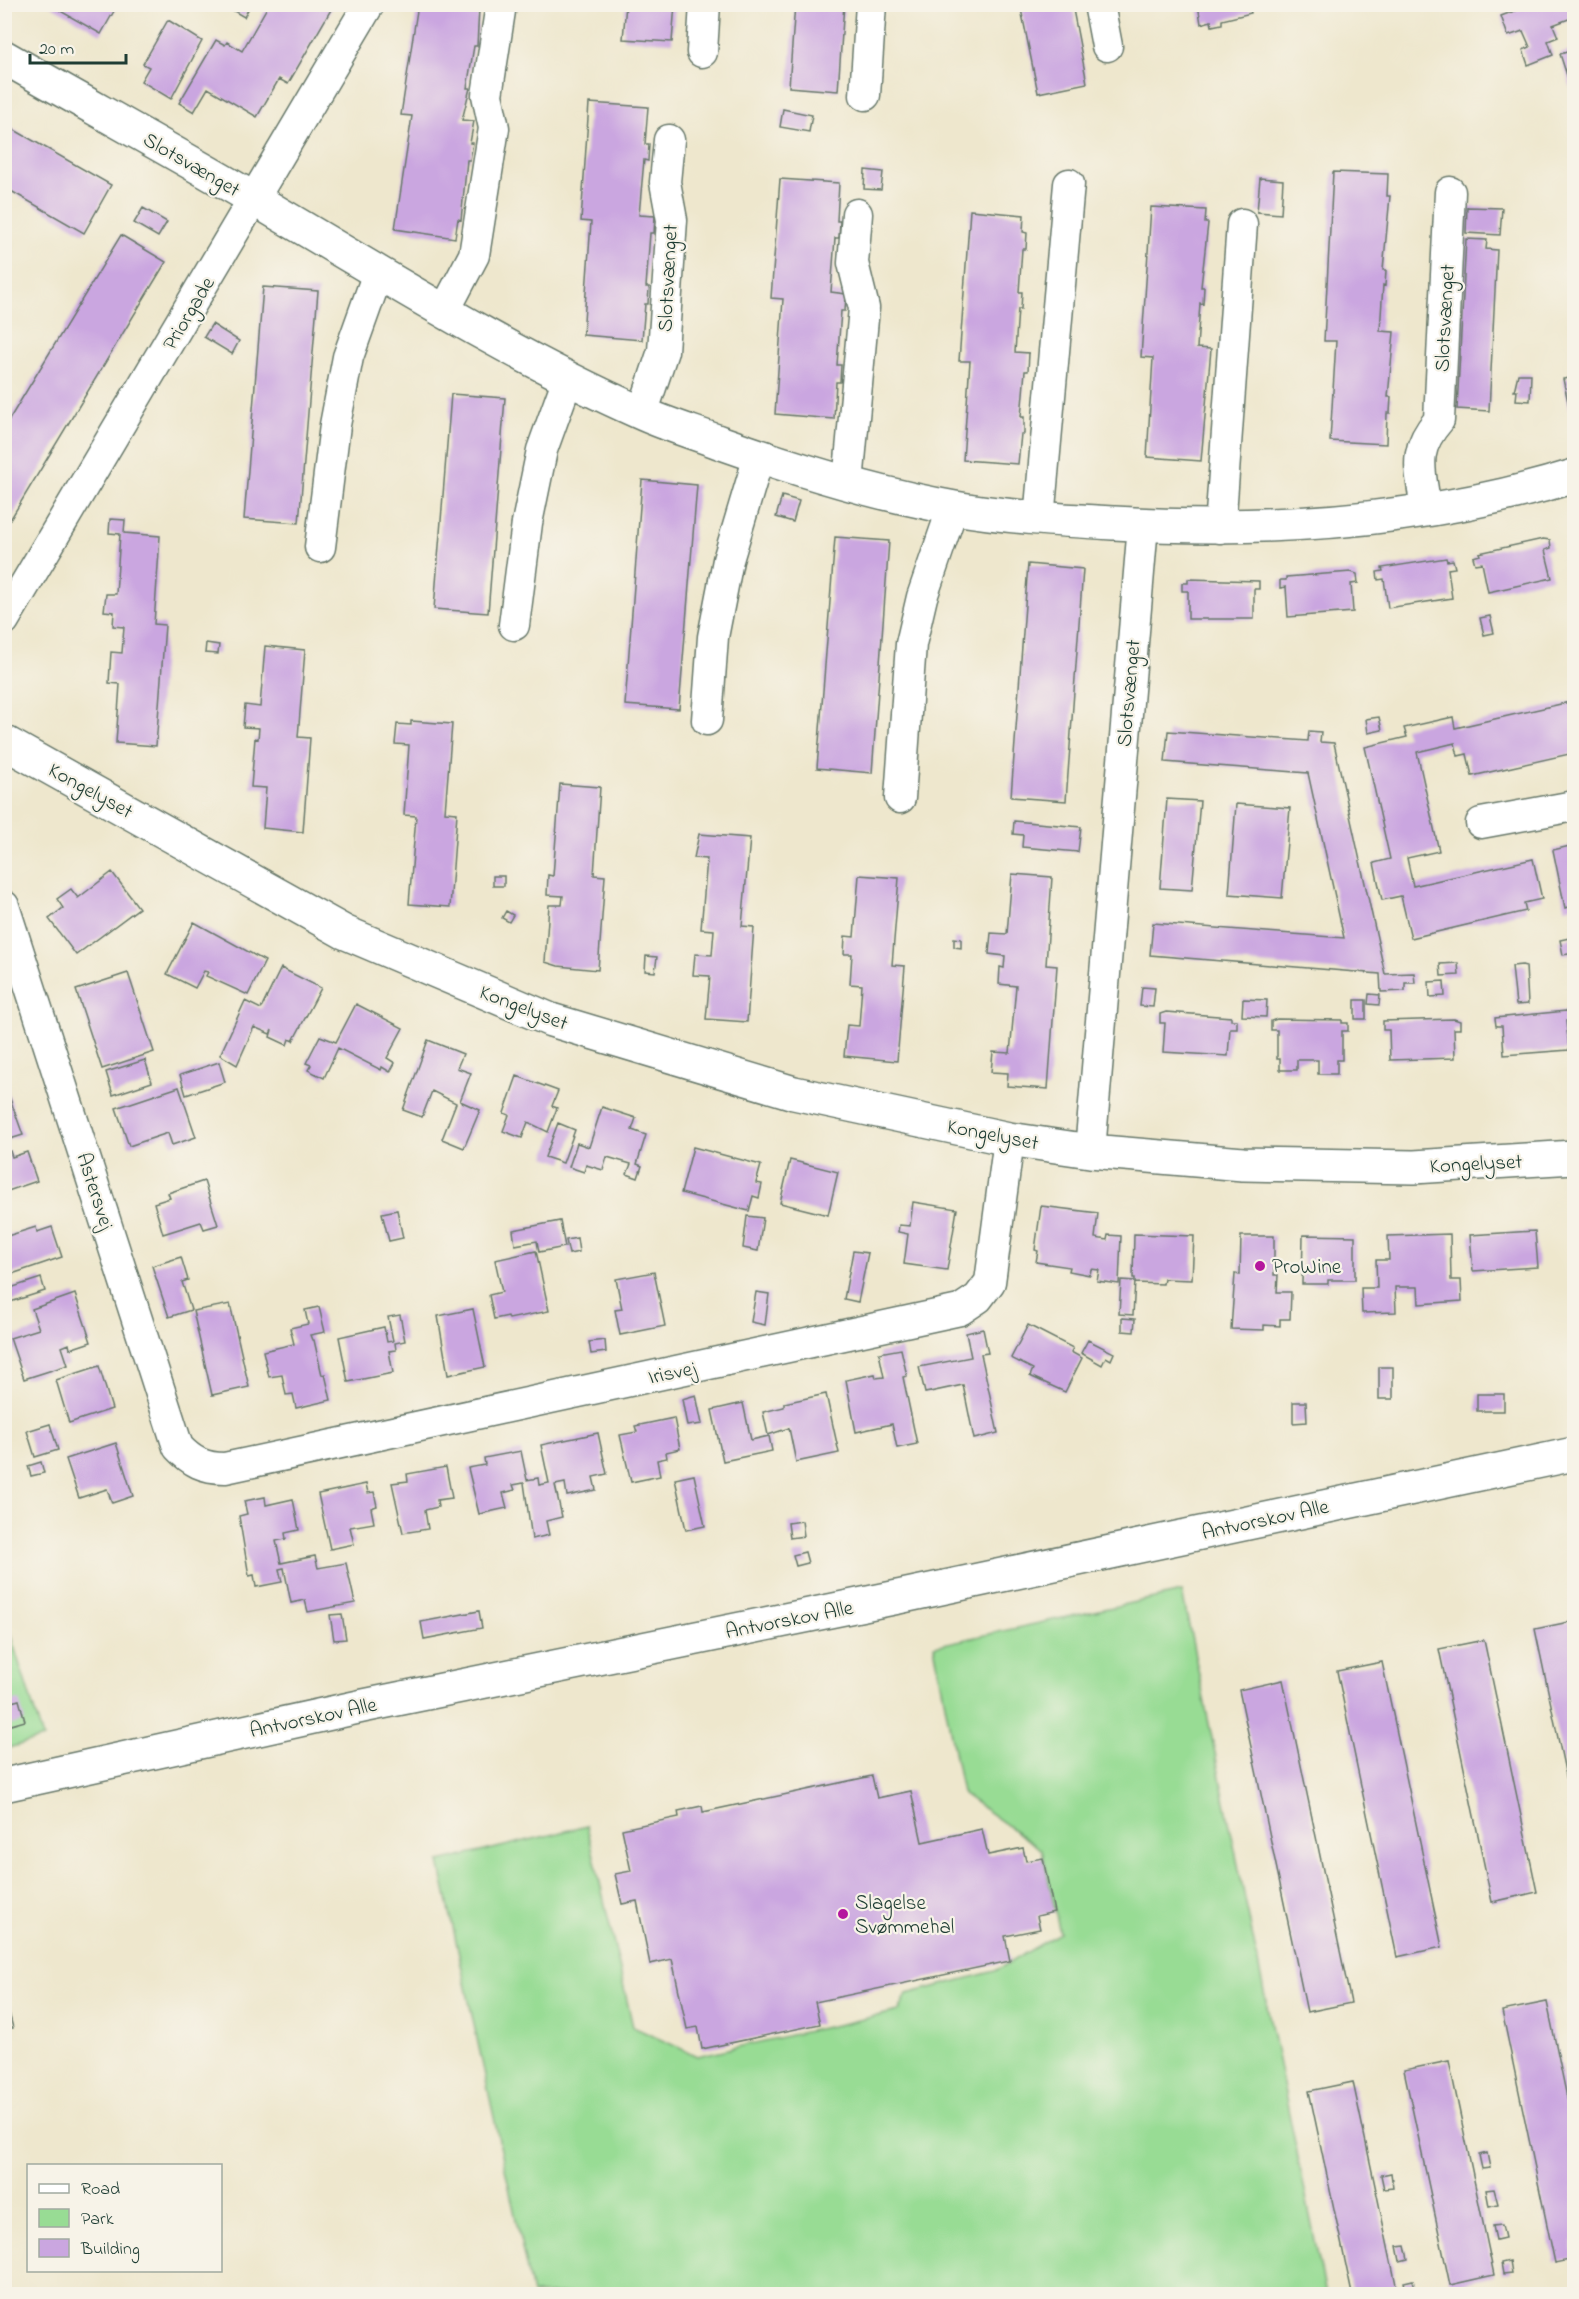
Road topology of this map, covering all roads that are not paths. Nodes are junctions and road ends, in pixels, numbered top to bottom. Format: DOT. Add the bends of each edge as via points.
graph roads {
  1 [pos="369,4"];
  2 [pos="705,4"];
  3 [pos="871,4"];
  4 [pos="1099,4"];
  5 [pos="500,11"];
  6 [pos="1107,46"];
  7 [pos="702,52"];
  8 [pos="4,57"];
  9 [pos="865,95"];
  10 [pos="669,140"];
  11 [pos="1069,184"];
  12 [pos="1450,192"];
  13 [pos="255,200"];
  14 [pos="857,214"];
  15 [pos="1242,224"];
  16 [pos="378,273"];
  17 [pos="445,310"];
  18 [pos="568,378"];
  19 [pos="642,414"];
  20 [pos="759,456"];
  21 [pos="848,483"];
  22 [pos="1573,483"];
  23 [pos="953,507"];
  24 [pos="1426,510"];
  25 [pos="1039,519"];
  26 [pos="1143,525"];
  27 [pos="1221,528"];
  28 [pos="320,547"];
  29 [pos="4,620"];
  30 [pos="514,625"];
  31 [pos="707,720"];
  32 [pos="4,742"];
  33 [pos="900,798"];
  34 [pos="1575,806"];
  35 [pos="1481,823"];
  36 [pos="4,906"];
  37 [pos="1009,1139"];
  38 [pos="1090,1151"];
  39 [pos="1575,1157"];
  40 [pos="1575,1454"];
  41 [pos="201,1466"];
  42 [pos="4,1785"];
  1 -- 13 [label="street, Priorgade"];
  2 -- 7 [label="street"];
  3 -- 9 [label="street"];
  4 -- 6 [label="street"];
  5 -- 17 [label="street" via="487,95 494,128 474,255"];
  8 -- 13 [label="street, Slotsvænget"];
  10 -- 19 [label="street, Slotsvænget" via="665,182 672,220 663,351"];
  11 -- 25 [label="street"];
  12 -- 24 [label="street, Slotsvænget" via="1439,420 1425,436 1419,454"];
  13 -- 16 [label="street, Slotsvænget"];
  13 -- 29 [label="street, Priorgade"];
  14 -- 21 [label="street" via="853,262 864,308"];
  15 -- 27 [label="street"];
  16 -- 17 [label="street, Slotsvænget"];
  16 -- 28 [label="street" via="348,357 334,425"];
  17 -- 18 [label="street, Slotsvænget"];
  18 -- 19 [label="street, Slotsvænget"];
  18 -- 30 [label="street" via="542,450 527,523"];
  19 -- 20 [label="street, Slotsvænget"];
  20 -- 21 [label="street, Slotsvænget"];
  20 -- 31 [label="street" via="728,560 713,637"];
  21 -- 23 [label="street, Slotsvænget"];
  22 -- 24 [label="street, Slotsvænget"];
  23 -- 25 [label="street, Slotsvænget"];
  23 -- 33 [label="street" via="922,597 911,644"];
  24 -- 27 [label="street, Slotsvænget" via="1337,522"];
  25 -- 26 [label="street, Slotsvænget"];
  26 -- 27 [label="street, Slotsvænget"];
  26 -- 38 [label="street, Slotsvænget"];
  32 -- 37 [label="street, Kongelyset" via="344,932 551,1020 794,1092"];
  34 -- 35 [label="street"];
  36 -- 41 [label="street, Astersvej" via="178,1447"];
  37 -- 38 [label="street, Kongelyset"];
  37 -- 41 [label="street, Irisvej" via="990,1282 978,1298 960,1310 225,1468"];
  38 -- 39 [label="street, Kongelyset" via="1243,1164 1414,1167"];
  40 -- 42 [label="street, Antvorskov Alle" via="363,1706"];
}
